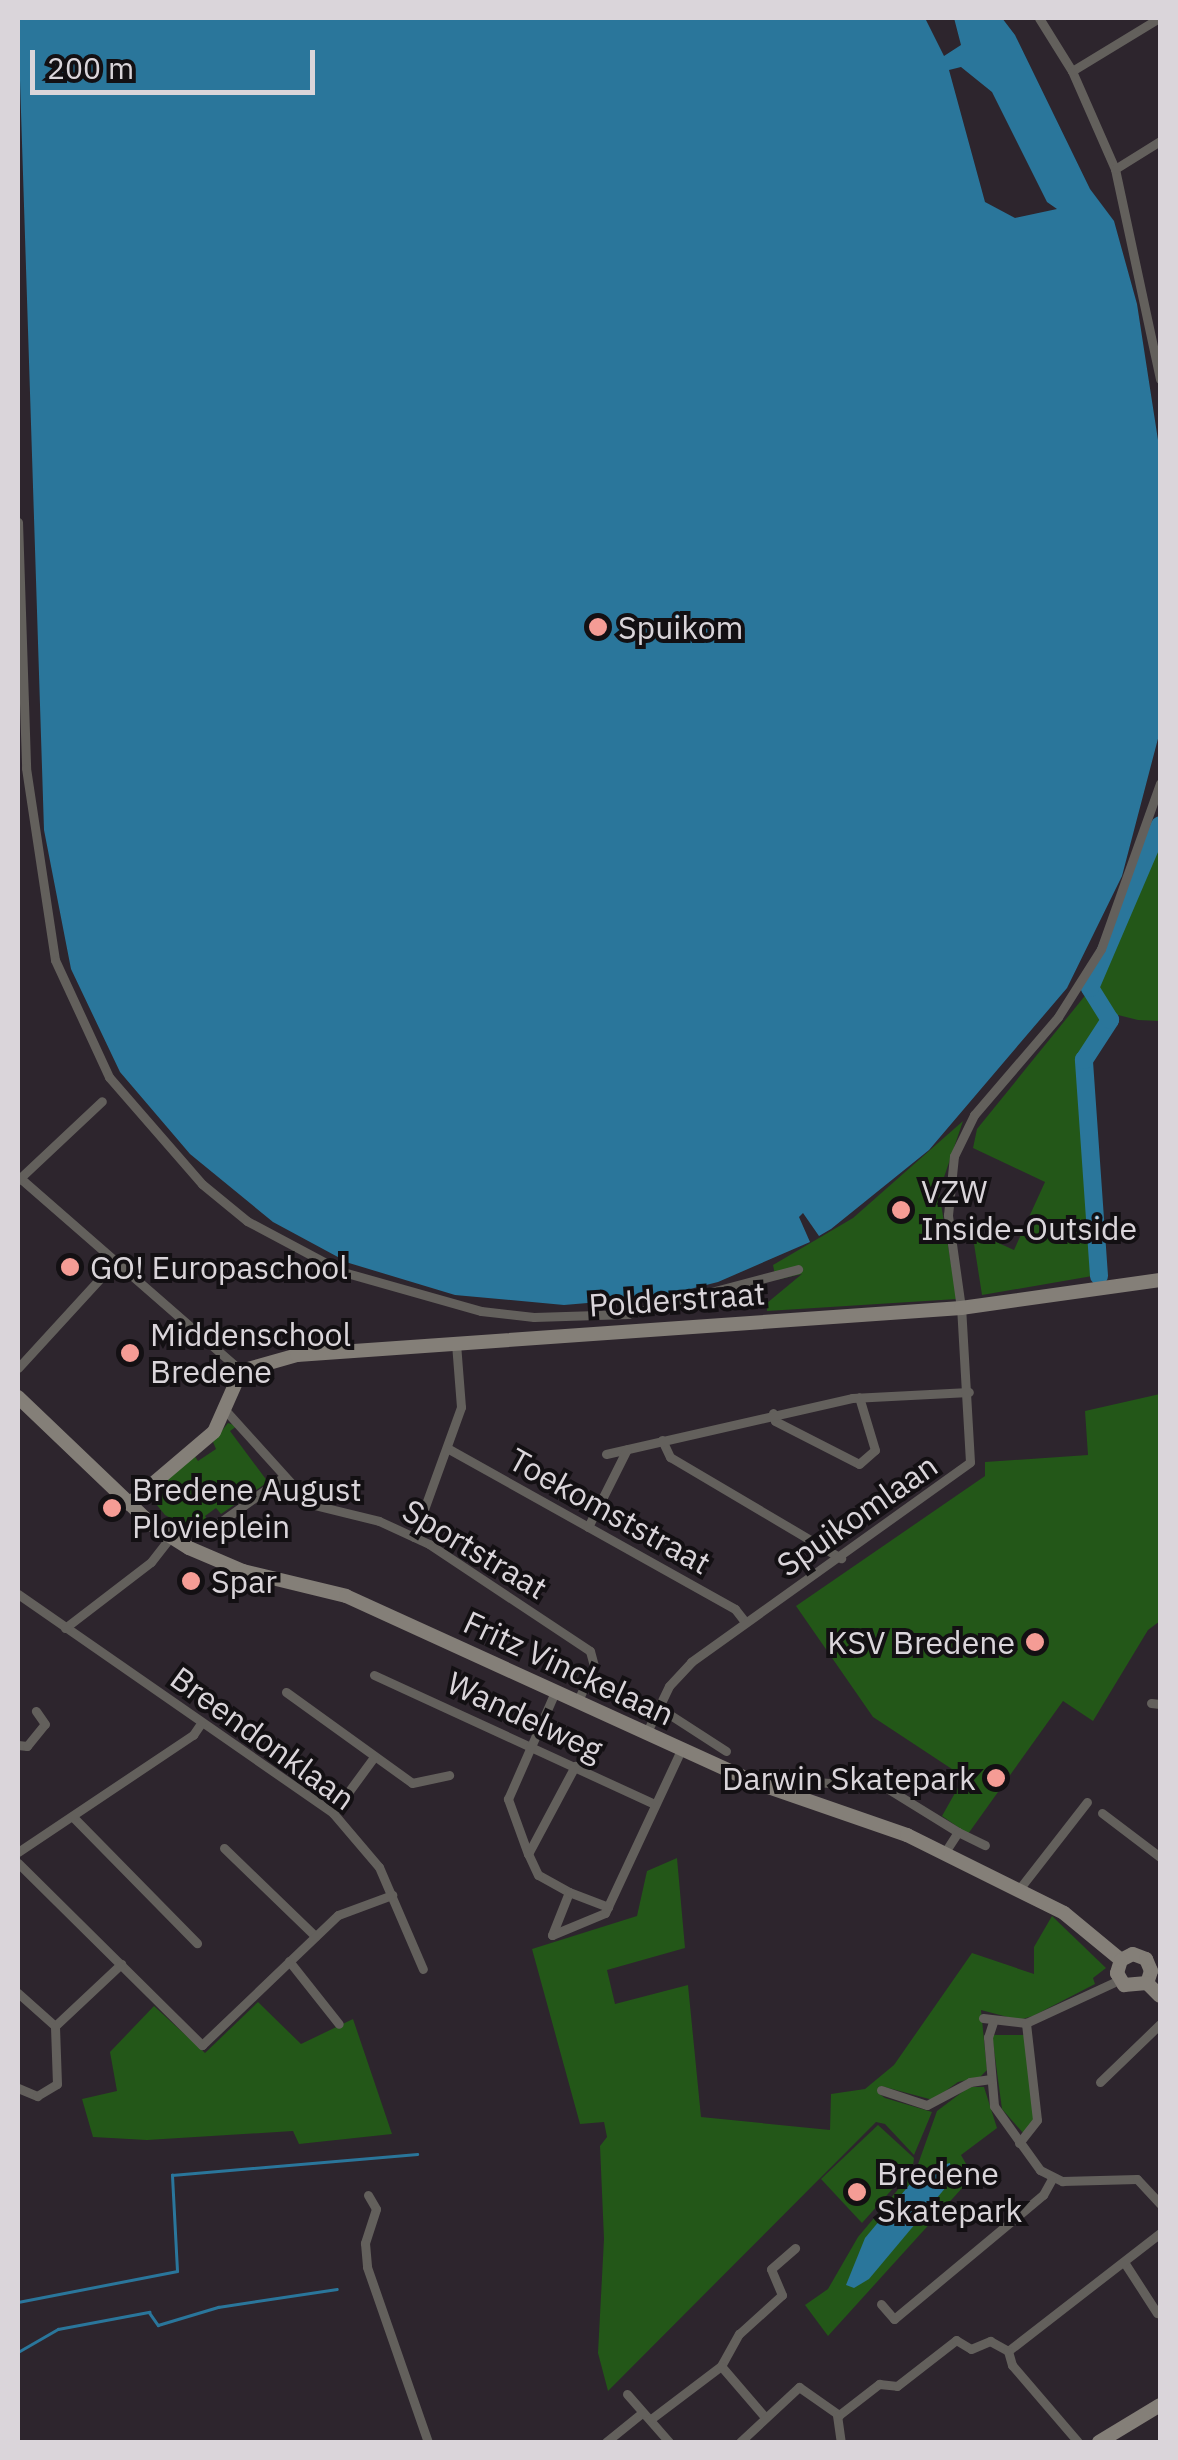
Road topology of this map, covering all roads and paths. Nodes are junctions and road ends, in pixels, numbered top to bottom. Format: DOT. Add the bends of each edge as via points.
graph roads {
  1 [pos="1039,18"];
  2 [pos="1159,18"];
  3 [pos="1072,71"];
  4 [pos="1160,141"];
  5 [pos="1114,169"];
  6 [pos="1160,379"];
  7 [pos="18,522"];
  8 [pos="1160,783"];
  9 [pos="102,1101"];
  10 [pos="19,1179"];
  11 [pos="118,1260"];
  12 [pos="798,1269"];
  13 [pos="1160,1280"];
  14 [pos="961,1308"];
  15 [pos="456,1343"];
  16 [pos="18,1368"];
  17 [pos="241,1371"];
  18 [pos="969,1392"];
  19 [pos="18,1397"];
  20 [pos="860,1397"];
  21 [pos="226,1411"];
  22 [pos="774,1413"];
  23 [pos="662,1440"];
  24 [pos="446,1448"];
  25 [pos="626,1449"];
  26 [pos="606,1454"];
  27 [pos="282,1478"];
  28 [pos="128,1504"];
  29 [pos="588,1527"];
  30 [pos="212,1528"];
  31 [pos="414,1537"];
  32 [pos="170,1538"];
  33 [pos="841,1558"];
  34 [pos="18,1594"];
  35 [pos="745,1622"];
  36 [pos="65,1628"];
  37 [pos="374,1675"];
  38 [pos="286,1692"];
  39 [pos="554,1692"];
  40 [pos="577,1702"];
  41 [pos="658,1707"];
  42 [pos="36,1711"];
  43 [pos="202,1723"];
  44 [pos="646,1734"];
  45 [pos="18,1745"];
  46 [pos="529,1745"];
  47 [pos="681,1750"];
  48 [pos="726,1751"];
  49 [pos="374,1758"];
  50 [pos="576,1766"];
  51 [pos="448,1774"];
  52 [pos="792,1786"];
  53 [pos="1088,1802"];
  54 [pos="655,1804"];
  55 [pos="1102,1812"];
  56 [pos="333,1814"];
  57 [pos="73,1816"];
  58 [pos="958,1832"];
  59 [pos="985,1845"];
  60 [pos="224,1848"];
  61 [pos="18,1852"];
  62 [pos="945,1852"];
  63 [pos="528,1854"];
  64 [pos="1160,1857"];
  65 [pos="18,1863"];
  66 [pos="1020,1888"];
  67 [pos="570,1892"];
  68 [pos="392,1895"];
  69 [pos="608,1907"];
  70 [pos="316,1936"];
  71 [pos="196,1943"];
  72 [pos="1121,1960"];
  73 [pos="289,1961"];
  74 [pos="121,1964"];
  75 [pos="1156,1964"];
  76 [pos="422,1969"];
  77 [pos="1119,1980"];
  78 [pos="1147,1983"];
  79 [pos="18,1993"];
  80 [pos="1160,1996"];
  81 [pos="339,2024"];
  82 [pos="1026,2024"];
  83 [pos="1160,2024"];
  84 [pos="55,2026"];
  85 [pos="991,2079"];
  86 [pos="1100,2082"];
  87 [pos="18,2088"];
  88 [pos="881,2090"];
  89 [pos="1019,2143"];
  90 [pos="1052,2179"];
  91 [pos="368,2194"];
  92 [pos="1160,2204"];
  93 [pos="1160,2233"];
  94 [pos="795,2248"];
  95 [pos="1124,2262"];
  96 [pos="881,2304"];
  97 [pos="1160,2316"];
  98 [pos="1008,2351"];
  99 [pos="721,2366"];
  100 [pos="628,2394"];
  101 [pos="1160,2405"];
  102 [pos="837,2415"];
  103 [pos="647,2416"];
  104 [pos="764,2416"];
  105 [pos="428,2442"];
  106 [pos="606,2442"];
  107 [pos="669,2442"];
  108 [pos="740,2442"];
  109 [pos="842,2442"];
  110 [pos="1078,2442"];
  111 [pos="1099,2442"];
  1 -- 3 [label="street"];
  2 -- 3 [label="street"];
  3 -- 5 [label="street"];
  4 -- 5 [label="street"];
  5 -- 6 [label="street"];
  7 -- 12 [label="street" via="26,768 55,960 80,1024 150,1130 247,1221 377,1285 534,1317 669,1308"];
  8 -- 14 [label="street, Spuikomlaan" via="1101,950 1058,1017 974,1116 952,1162 948,1215"];
  9 -- 10 [label="street"];
  10 -- 11 [label="street"];
  11 -- 16 [label="street"];
  11 -- 17 [label="street"];
  13 -- 14 [label="street, Polderstraat"];
  14 -- 15 [label="street, Polderstraat"];
  14 -- 18 [label="street, Spuikomlaan"];
  15 -- 17 [label="street, Polderstraat" via="296,1355"];
  15 -- 24 [label="street" via="461,1407"];
  17 -- 21 [label="street"];
  18 -- 20 [label="street"];
  18 -- 33 [label="street, Spuikomlaan" via="973,1449 967,1467"];
  19 -- 28 [label="street, Fritz Vinckelaan"];
  20 -- 22 [label="street"];
  20 -- 22 [label="street" via="876,1450 860,1464 775,1421"];
  21 -- 27 [label="street, Sportstraat"];
  21 -- 28 [label="street" via="210,1437"];
  22 -- 23 [label="street"];
  23 -- 25 [label="street"];
  23 -- 33 [label="street" via="670,1457"];
  24 -- 29 [label="street, Toekomststraat"];
  24 -- 31 [label="street"];
  25 -- 26 [label="street"];
  25 -- 29 [label="street"];
  27 -- 30 [label="street"];
  27 -- 31 [label="street, Sportstraat" via="314,1506 380,1521"];
  28 -- 32 [label="street, Fritz Vinckelaan"];
  29 -- 35 [label="street, Toekomststraat" via="735,1609"];
  31 -- 40 [label="street, Sportstraat" via="590,1651 594,1666"];
  32 -- 36 [label="street" via="151,1562"];
  32 -- 39 [label="street, Fritz Vinckelaan" via="243,1571 346,1596"];
  33 -- 35 [label="street, Spuikomlaan"];
  34 -- 36 [label="street, Breendonklaan"];
  35 -- 41 [label="street, Spuikomlaan" via="691,1662"];
  36 -- 43 [label="street, Breendonklaan"];
  37 -- 46 [label="street, Wandelweg"];
  38 -- 49 [label="street"];
  39 -- 40 [label="street, Fritz Vinckelaan"];
  39 -- 46 [label="street"];
  40 -- 44 [label="street, Fritz Vinckelaan"];
  41 -- 44 [label="street, Spuikomlaan"];
  41 -- 48 [label="street"];
  42 -- 45 [label="street" via="44,1724 27,1746"];
  43 -- 56 [label="street, Breendonklaan"];
  43 -- 57 [label="street"];
  44 -- 47 [label="street, Fritz Vinckelaan"];
  46 -- 50 [label="street, Wandelweg"];
  46 -- 63 [label="street" via="508,1798"];
  47 -- 52 [label="street, Fritz Vinckelaan"];
  47 -- 54 [label="street"];
  49 -- 51 [label="street" via="412,1783"];
  49 -- 56 [label="street"];
  50 -- 54 [label="street, Wandelweg"];
  50 -- 63 [label="street"];
  52 -- 58 [label="street" via="885,1787"];
  52 -- 62 [label="street, Fritz Vinckelaan"];
  53 -- 66 [label="street"];
  54 -- 69 [label="street"];
  55 -- 64 [label="street"];
  56 -- 68 [label="street, Breendonklaan" via="380,1867"];
  57 -- 61 [label="street"];
  57 -- 71 [label="street"];
  58 -- 59 [label="street"];
  58 -- 62 [label="street"];
  60 -- 70 [label="street"];
  62 -- 66 [label="street, Fritz Vinckelaan"];
  63 -- 67 [label="street" via="538,1875"];
  65 -- 74 [label="street"];
  66 -- 72 [label="street, Fritz Vinckelaan" via="1064,1913"];
  67 -- 69 [label="street"];
  67 -- 69 [label="street" via="552,1935 591,1924"];
  68 -- 70 [label="street" via="338,1915"];
  68 -- 76 [label="street, Breendonklaan"];
  70 -- 73 [label="street"];
  72 -- 75 [label="street" via="1138,1955"];
  72 -- 77 [label="street"];
  73 -- 74 [label="street" via="202,2045"];
  73 -- 81 [label="street"];
  74 -- 84 [label="street"];
  75 -- 78 [label="street"];
  77 -- 78 [label="street" via="1131,1989"];
  77 -- 82 [label="street"];
  78 -- 80 [label="street"];
  79 -- 84 [label="street"];
  82 -- 85 [label="street" via="988,2020"];
  82 -- 89 [label="street" via="1038,2120"];
  83 -- 86 [label="street"];
  84 -- 87 [label="street" via="58,2084 37,2096"];
  85 -- 88 [label="street" via="970,2082 927,2106"];
  85 -- 89 [label="street" via="996,2112"];
  89 -- 90 [label="street"];
  90 -- 92 [label="street" via="1136,2179"];
  90 -- 96 [label="street" via="1043,2195 894,2320"];
  91 -- 105 [label="street" via="376,2208 365,2242 367,2268"];
  93 -- 95 [label="street"];
  94 -- 99 [label="street" via="771,2270 782,2295 739,2334"];
  95 -- 97 [label="street"];
  95 -- 98 [label="street"];
  98 -- 102 [label="street" via="990,2341 973,2350 954,2341 896,2386 882,2383"];
  98 -- 110 [label="street" via="1012,2365"];
  99 -- 103 [label="street"];
  99 -- 104 [label="street"];
  100 -- 103 [label="street"];
  101 -- 111 [label="street"];
  102 -- 104 [label="street" via="804,2386"];
  102 -- 109 [label="street"];
  103 -- 106 [label="street"];
  103 -- 107 [label="street"];
  104 -- 108 [label="street"];
}
